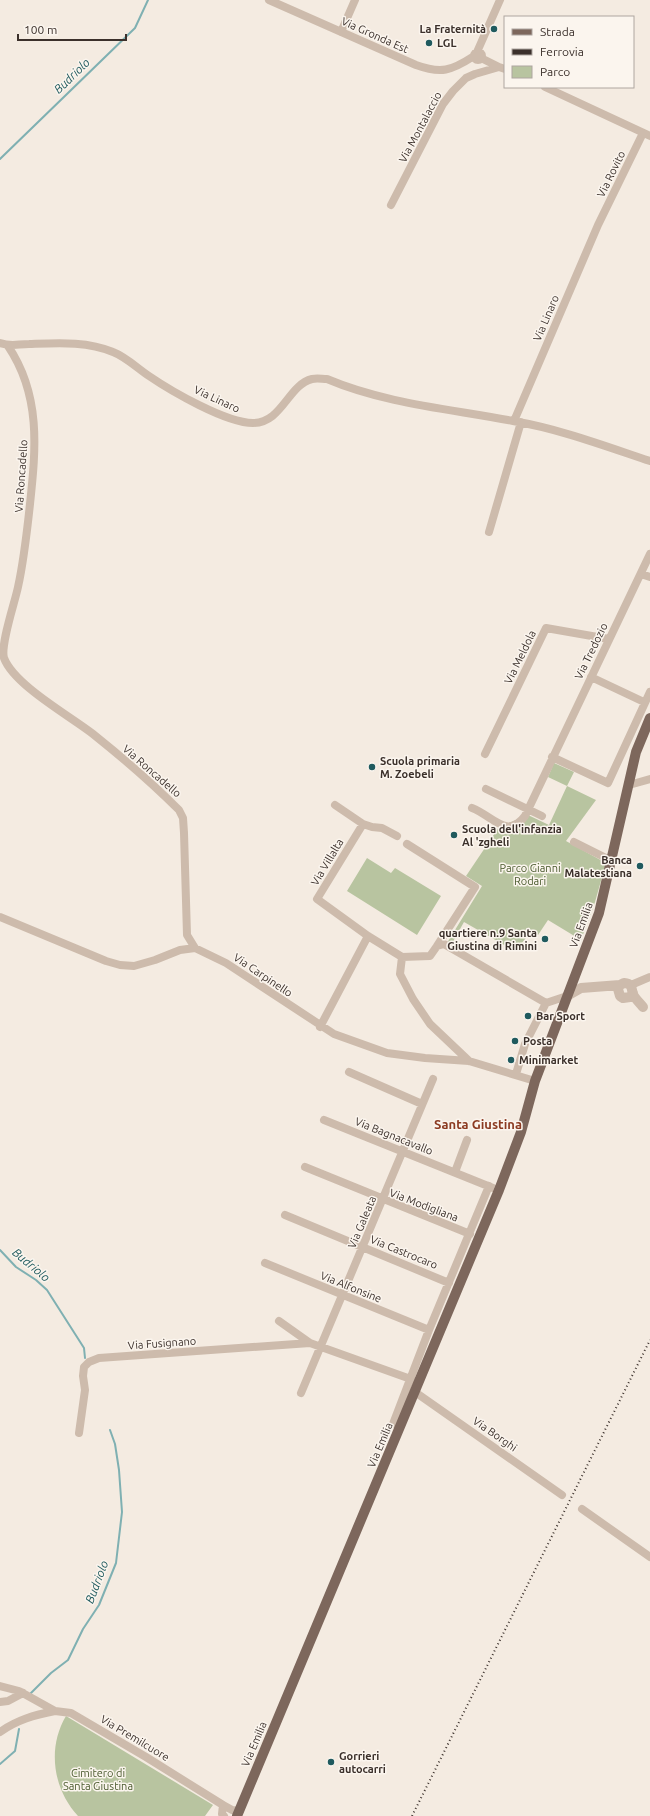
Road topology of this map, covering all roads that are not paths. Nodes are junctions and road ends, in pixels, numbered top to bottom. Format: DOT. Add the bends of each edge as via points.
graph roads {
  1 [pos="269,0"];
  2 [pos="355,0"];
  3 [pos="500,0"];
  4 [pos="341,32"];
  5 [pos="477,55"];
  6 [pos="502,68"];
  7 [pos="547,88"];
  8 [pos="646,135"];
  9 [pos="391,205"];
  10 [pos="598,225"];
  11 [pos="0,343"];
  12 [pos="8,346"];
  13 [pos="517,421"];
  14 [pos="650,461"];
  15 [pos="489,532"];
  16 [pos="650,554"];
  17 [pos="641,574"];
  18 [pos="650,577"];
  19 [pos="609,639"];
  20 [pos="2,657"];
  21 [pos="591,677"];
  22 [pos="650,692"];
  23 [pos="644,702"];
  24 [pos="650,718"];
  25 [pos="624,748"];
  26 [pos="636,752"];
  27 [pos="485,754"];
  28 [pos="552,757"];
  29 [pos="650,779"];
  30 [pos="629,785"];
  31 [pos="486,789"];
  32 [pos="335,805"];
  33 [pos="472,808"];
  34 [pos="529,809"];
  35 [pos="542,816"];
  36 [pos="363,824"];
  37 [pos="397,836"];
  38 [pos="574,842"];
  39 [pos="407,844"];
  40 [pos="612,861"];
  41 [pos="0,917"];
  42 [pos="368,936"];
  43 [pos="437,946"];
  44 [pos="195,948"];
  45 [pos="402,957"];
  46 [pos="650,977"];
  47 [pos="601,988"];
  48 [pos="628,988"];
  49 [pos="567,996"];
  50 [pos="622,997"];
  51 [pos="546,1003"];
  52 [pos="647,1008"];
  53 [pos="320,1026"];
  54 [pos="469,1061"];
  55 [pos="349,1072"];
  56 [pos="516,1074"];
  57 [pos="433,1079"];
  58 [pos="535,1081"];
  59 [pos="422,1104"];
  60 [pos="324,1120"];
  61 [pos="467,1140"];
  62 [pos="403,1152"];
  63 [pos="305,1167"];
  64 [pos="456,1172"];
  65 [pos="494,1188"];
  66 [pos="383,1200"];
  67 [pos="285,1215"];
  68 [pos="470,1234"];
  69 [pos="363,1247"];
  70 [pos="265,1263"];
  71 [pos="449,1282"];
  72 [pos="343,1296"];
  73 [pos="279,1321"];
  74 [pos="429,1330"];
  75 [pos="310,1343"];
  76 [pos="321,1348"];
  77 [pos="415,1380"];
  78 [pos="415,1392"];
  79 [pos="301,1393"];
  80 [pos="393,1424"];
  81 [pos="79,1433"];
  82 [pos="562,1495"];
  83 [pos="582,1509"];
  84 [pos="650,1557"];
  85 [pos="0,1686"];
  86 [pos="23,1693"];
  87 [pos="0,1702"];
  88 [pos="55,1711"];
  89 [pos="0,1732"];
  90 [pos="223,1805"];
  91 [pos="238,1813"];
  92 [pos="224,1816"];
  1 -- 4 [label="street, Via Gronda Est"];
  2 -- 4 [label="street"];
  3 -- 5 [label="street"];
  4 -- 5 [label="street, Via Gronda Est" via="433,71 450,69"];
  5 -- 6 [label="street"];
  6 -- 9 [label="street, Via Montalaccio" via="470,76 453,91"];
  7 -- 8 [label="street"];
  8 -- 10 [label="street, Via Rovito"];
  10 -- 13 [label="street, Via Linaro"];
  11 -- 12 [label="street, Via Linaro"];
  12 -- 13 [label="street, Via Linaro" via="68,343 96,346 115,352 168,388 241,422 262,422 280,410 301,386 311,379 327,380 402,401"];
  12 -- 20 [label="street, Via Roncadello" via="19,363 27,384 34,420 36,451 26,542"];
  13 -- 14 [label="street, Via Linaro" via="580,437"];
  13 -- 15 [label="street"];
  16 -- 17 [label="street, Via Tredozio"];
  17 -- 18 [label="street"];
  17 -- 19 [label="street, Via Tredozio"];
  19 -- 21 [label="street, Via Tredozio"];
  19 -- 27 [label="street, Via Meldola" via="546,628"];
  20 -- 44 [label="street, Via Roncadello" via="31,690 93,734 179,810 183,818 184,833 187,935"];
  21 -- 23 [label="street"];
  21 -- 28 [label="street, Via Tredozio"];
  22 -- 23 [label="street"];
  23 -- 25 [label="street"];
  24 -- 26 [label="main road, Via Emilia"];
  25 -- 26 [label="street"];
  25 -- 28 [label="street" via="608,783"];
  26 -- 30 [label="main road, Via Emilia"];
  28 -- 34 [label="street, Via Tredozio"];
  29 -- 30 [label="street"];
  30 -- 40 [label="main road, Via Emilia"];
  31 -- 34 [label="street"];
  32 -- 36 [label="street"];
  33 -- 34 [label="street, Via Tredozio" via="500,824 511,827 520,823"];
  34 -- 35 [label="street"];
  36 -- 37 [label="street" via="382,828"];
  36 -- 42 [label="street, Via Villalta" via="317,899"];
  38 -- 40 [label="street"];
  39 -- 43 [label="street" via="475,886"];
  40 -- 49 [label="main road, Via Emilia" via="599,913"];
  41 -- 44 [label="street" via="120,965 134,966 180,950"];
  42 -- 45 [label="street, Via Villalta"];
  42 -- 53 [label="street"];
  43 -- 45 [label="street" via="430,956"];
  43 -- 51 [label="street" via="444,944"];
  44 -- 53 [label="street, Via Carpinello" via="226,963"];
  45 -- 54 [label="street" via="400,974 413,999 430,1024"];
  46 -- 48 [label="street"];
  47 -- 48 [label="street"];
  47 -- 49 [label="street" via="581,988"];
  47 -- 50 [label="street"];
  48 -- 50 [label="street" via="630,997"];
  48 -- 52 [label="street"];
  49 -- 51 [label="street"];
  49 -- 58 [label="main road, Via Emilia"];
  50 -- 52 [label="street"];
  51 -- 56 [label="street" via="525,1044"];
  53 -- 54 [label="street, Via Carpinello" via="334,1034 388,1053 418,1058"];
  54 -- 56 [label="street, Via Carpinello"];
  55 -- 59 [label="street"];
  56 -- 58 [label="street"];
  57 -- 59 [label="street, Via Galeata"];
  58 -- 65 [label="main road, Via Emilia" via="521,1132"];
  59 -- 62 [label="street, Via Galeata"];
  60 -- 62 [label="street, Via Bagnacavallo"];
  61 -- 64 [label="street"];
  62 -- 64 [label="street, Via Bagnacavallo"];
  62 -- 66 [label="street, Via Galeata"];
  63 -- 66 [label="street, Via Modigliana"];
  64 -- 65 [label="street, Via Bagnacavallo"];
  65 -- 68 [label="street, Via Emilia"];
  65 -- 77 [label="main road, Via Emilia"];
  66 -- 68 [label="street, Via Modigliana"];
  66 -- 69 [label="street, Via Galeata"];
  67 -- 69 [label="street, Via Castrocaro"];
  68 -- 71 [label="street, Via Emilia"];
  69 -- 71 [label="street, Via Castrocaro"];
  69 -- 72 [label="street, Via Galeata"];
  70 -- 72 [label="street, Via Alfonsine"];
  71 -- 74 [label="street, Via Emilia"];
  72 -- 74 [label="street, Via Alfonsine"];
  72 -- 76 [label="street, Via Galeata"];
  73 -- 75 [label="street, Via Fusignano"];
  74 -- 77 [label="street, Via Emilia"];
  75 -- 76 [label="street, Via Fusignano"];
  75 -- 81 [label="street, Via Fusignano" via="99,1358 84,1367 85,1390"];
  76 -- 77 [label="street, Via Fusignano"];
  76 -- 79 [label="street"];
  77 -- 78 [label="main road, Via Emilia"];
  77 -- 80 [label="street, Via Emilia"];
  78 -- 82 [label="street, Via Borghi"];
  78 -- 91 [label="main road, Via Emilia"];
  83 -- 84 [label="street"];
  85 -- 86 [label="street, Via Premilcuore"];
  86 -- 87 [label="street"];
  86 -- 88 [label="street, Via Premilcuore"];
  88 -- 89 [label="street" via="33,1715 15,1722"];
  88 -- 90 [label="street, Via Premilcuore" via="71,1713"];
  90 -- 91 [label="street, Via Premilcuore"];
  90 -- 92 [label="street"];
}
